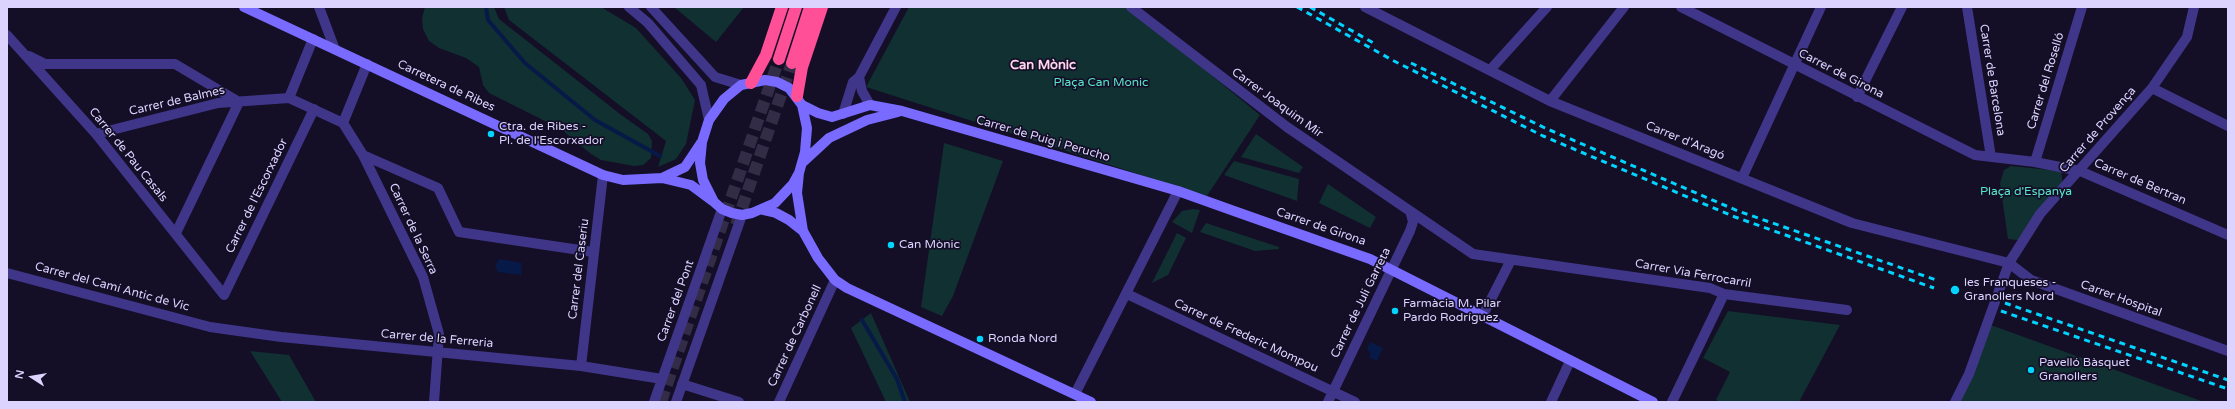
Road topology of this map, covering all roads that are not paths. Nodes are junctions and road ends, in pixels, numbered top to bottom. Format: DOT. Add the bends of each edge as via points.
graph roads {
  1 [pos="244,7"];
  2 [pos="319,7"];
  3 [pos="628,7"];
  4 [pos="651,7"];
  5 [pos="782,7"];
  6 [pos="796,7"];
  7 [pos="810,7"];
  8 [pos="822,7"];
  9 [pos="896,7"];
  10 [pos="1131,7"];
  11 [pos="1547,7"];
  12 [pos="1624,7"];
  13 [pos="1681,7"];
  14 [pos="1820,7"];
  15 [pos="1902,7"];
  16 [pos="1967,7"];
  17 [pos="2082,7"];
  18 [pos="2194,7"];
  19 [pos="1372,8"];
  20 [pos="7,35"];
  21 [pos="313,39"];
  22 [pos="334,47"];
  23 [pos="23,53"];
  24 [pos="779,59"];
  25 [pos="792,63"];
  26 [pos="367,64"];
  27 [pos="1794,65"];
  28 [pos="1490,70"];
  29 [pos="860,76"];
  30 [pos="746,84"];
  31 [pos="2152,88"];
  32 [pos="1857,97"];
  33 [pos="289,98"];
  34 [pos="799,100"];
  35 [pos="1550,101"];
  36 [pos="239,102"];
  37 [pos="870,106"];
  38 [pos="314,109"];
  39 [pos="902,111"];
  40 [pos="844,114"];
  41 [pos="709,120"];
  42 [pos="342,123"];
  43 [pos="2228,126"];
  44 [pos="96,134"];
  45 [pos="702,142"];
  46 [pos="364,155"];
  47 [pos="1991,157"];
  48 [pos="2035,162"];
  49 [pos="802,163"];
  50 [pos="2080,171"];
  51 [pos="799,173"];
  52 [pos="603,174"];
  53 [pos="662,178"];
  54 [pos="1742,178"];
  55 [pos="1178,191"];
  56 [pos="714,202"];
  57 [pos="722,209"];
  58 [pos="763,210"];
  59 [pos="1411,214"];
  60 [pos="742,215"];
  61 [pos="803,231"];
  62 [pos="176,233"];
  63 [pos="2228,235"];
  64 [pos="593,252"];
  65 [pos="1511,260"];
  66 [pos="2009,263"];
  67 [pos="1391,270"];
  68 [pos="7,273"];
  69 [pos="835,280"];
  70 [pos="1127,294"];
  71 [pos="1724,294"];
  72 [pos="224,295"];
  73 [pos="1847,310"];
  74 [pos="1482,316"];
  75 [pos="210,327"];
  76 [pos="2228,351"];
  77 [pos="438,353"];
  78 [pos="1570,361"];
  79 [pos="580,366"];
  80 [pos="662,379"];
  81 [pos="682,384"];
  82 [pos="1333,392"];
  83 [pos="1075,394"];
  84 [pos="434,402"];
  85 [pos="654,402"];
  86 [pos="676,402"];
  87 [pos="739,402"];
  88 [pos="779,402"];
  89 [pos="1091,402"];
  90 [pos="1328,402"];
  91 [pos="1354,402"];
  92 [pos="1550,402"];
  93 [pos="1653,402"];
  94 [pos="1672,402"];
  95 [pos="1955,402"];
  1 -- 21 [label="street, Carretera de Ribes"];
  2 -- 22 [label="street"];
  3 -- 41 [label="street" via="648,23 701,85"];
  4 -- 30 [label="street" via="715,77"];
  5 -- 30 [label="highway" via="766,55"];
  6 -- 24 [label="highway"];
  7 -- 25 [label="highway"];
  8 -- 34 [label="highway" via="802,68"];
  9 -- 29 [label="street"];
  10 -- 59 [label="street, Carrer Joaquim Mir" via="1287,127"];
  11 -- 28 [label="street"];
  12 -- 35 [label="street"];
  13 -- 27 [label="street, Carrer de Girona"];
  14 -- 27 [label="street"];
  15 -- 32 [label="street"];
  16 -- 47 [label="street, Carrer de Barcelona"];
  17 -- 48 [label="street, Carrer del Roselló"];
  18 -- 31 [label="street, Carrer de Provença" via="2187,36"];
  19 -- 28 [label="street, Carrer d'Aragó"];
  20 -- 23 [label="street, Carrer de Pau Casals"];
  21 -- 22 [label="street, Carretera de Ribes"];
  21 -- 33 [label="street"];
  22 -- 26 [label="street, Carretera de Ribes"];
  23 -- 36 [label="street" via="44,64 175,64"];
  23 -- 44 [label="street, Carrer de Pau Casals"];
  26 -- 42 [label="street"];
  26 -- 52 [label="street, Carretera de Ribes"];
  27 -- 32 [label="street, Carrer de Girona"];
  27 -- 54 [label="street"];
  28 -- 35 [label="street, Carrer d'Aragó"];
  29 -- 37 [label="street" via="862,90"];
  29 -- 40 [label="street" via="849,90"];
  30 -- 34 [label="street" via="764,80 777,82 789,88"];
  30 -- 41 [label="street" via="724,99"];
  31 -- 43 [label="street"];
  31 -- 50 [label="street, Carrer de Provença"];
  32 -- 47 [label="street, Carrer de Girona" via="1975,155"];
  33 -- 36 [label="street, Carrer de Balmes"];
  33 -- 38 [label="street"];
  34 -- 40 [label="street" via="818,113 832,117"];
  34 -- 49 [label="street" via="807,128"];
  35 -- 54 [label="street, Carrer d'Aragó"];
  36 -- 44 [label="street, Carrer de Balmes" via="218,103"];
  36 -- 62 [label="street"];
  37 -- 39 [label="street, Carrer de Puig i Perucho"];
  37 -- 40 [label="street"];
  38 -- 42 [label="street"];
  38 -- 72 [label="street, Carrer de l'Escorxador"];
  39 -- 49 [label="street" via="867,120 829,138"];
  39 -- 55 [label="street, Carrer de Puig i Perucho"];
  41 -- 45 [label="street"];
  42 -- 46 [label="street, Carrer de la Serra"];
  44 -- 62 [label="street, Carrer de Pau Casals"];
  45 -- 53 [label="street, Carretera de Ribes" via="684,167"];
  45 -- 56 [label="street" via="700,163 703,180"];
  46 -- 64 [label="street" via="438,188 459,232"];
  46 -- 77 [label="street, Carrer de la Serra" via="423,276 439,334"];
  47 -- 48 [label="street, Carrer de Bertran"];
  48 -- 50 [label="street, Carrer de Bertran"];
  49 -- 51 [label="street"];
  50 -- 63 [label="street, Carrer de Bertran"];
  50 -- 66 [label="street, Carrer de Provença" via="2040,214"];
  51 -- 58 [label="street" via="786,194"];
  51 -- 61 [label="street" via="797,193"];
  52 -- 53 [label="street, Carretera de Ribes" via="623,180"];
  52 -- 64 [label="street, Carrer del Caseriu"];
  53 -- 56 [label="street, Carretera de Ribes" via="691,185"];
  54 -- 66 [label="street, Carrer d'Aragó" via="1852,223"];
  55 -- 67 [label="street, Carrer de Girona" via="1370,259"];
  55 -- 70 [label="street"];
  56 -- 57 [label="street"];
  57 -- 60 [label="street"];
  57 -- 80 [label="street, Carrer del Pont"];
  58 -- 60 [label="street"];
  58 -- 61 [label="street" via="783,217"];
  59 -- 65 [label="street, Carrer Via Ferrocarril" via="1473,254"];
  59 -- 67 [label="street, Carrer de Juli Garreta" via="1413,222 1410,231"];
  60 -- 81 [label="street"];
  61 -- 69 [label="street" via="818,258"];
  62 -- 72 [label="street, Carrer de Pau Casals"];
  64 -- 79 [label="street, Carrer del Caseriu"];
  65 -- 71 [label="street, Carrer Via Ferrocarril" via="1710,288"];
  65 -- 74 [label="street"];
  66 -- 76 [label="street, Carrer Hospital" via="2031,280"];
  66 -- 95 [label="street, bridge" via="1969,374"];
  67 -- 74 [label="street, Carrer de Girona"];
  67 -- 82 [label="street, Carrer de Juli Garreta"];
  68 -- 75 [label="street, Carrer del Camí Antic de Vic"];
  69 -- 83 [label="street" via="847,288"];
  69 -- 88 [label="street, Carrer de Carbonell"];
  70 -- 82 [label="street, Carrer de Frederic Mompou"];
  70 -- 83 [label="street"];
  71 -- 73 [label="street, Carrer Via Ferrocarril"];
  71 -- 94 [label="street"];
  74 -- 78 [label="street, Carrer de Girona"];
  75 -- 77 [label="street, Carrer de la Ferreria" via="279,337"];
  77 -- 79 [label="street, Carrer de la Ferreria"];
  77 -- 84 [label="street, Carrer de la Serra"];
  78 -- 92 [label="street"];
  78 -- 93 [label="street, Carrer de Girona"];
  79 -- 80 [label="street, Carrer de la Ferreria"];
  80 -- 85 [label="street, Carrer del Pont"];
  81 -- 86 [label="street"];
  81 -- 87 [label="street"];
  82 -- 90 [label="street, Carrer de Juli Garreta"];
  82 -- 91 [label="street, Carrer de Frederic Mompou"];
  83 -- 89 [label="street"];
}
